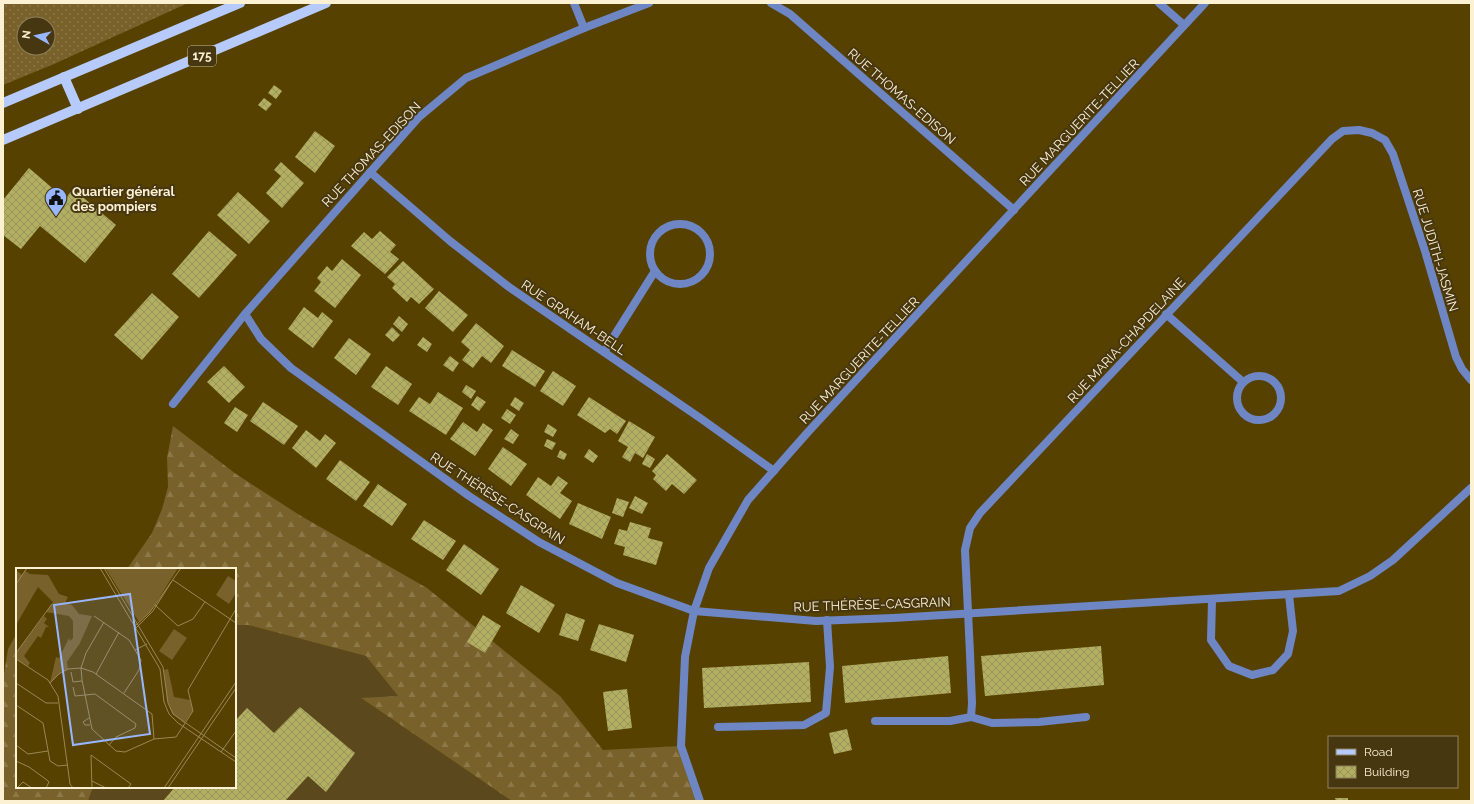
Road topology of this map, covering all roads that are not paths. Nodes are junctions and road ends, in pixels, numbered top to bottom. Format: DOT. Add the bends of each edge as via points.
graph roads {
  1 [pos="240,3"];
  2 [pos="326,3"];
  3 [pos="574,3"];
  4 [pos="649,3"];
  5 [pos="771,3"];
  6 [pos="1160,3"];
  7 [pos="1205,3"];
  8 [pos="1184,25"];
  9 [pos="584,28"];
  10 [pos="64,77"];
  11 [pos="3,103"];
  12 [pos="78,109"];
  13 [pos="1372,133"];
  14 [pos="3,140"];
  15 [pos="370,172"];
  16 [pos="1014,210"];
  17 [pos="655,271"];
  18 [pos="245,314"];
  19 [pos="1166,314"];
  20 [pos="604,352"];
  21 [pos="1471,380"];
  22 [pos="1244,382"];
  23 [pos="173,404"];
  24 [pos="774,471"];
  25 [pos="1471,488"];
  26 [pos="1289,595"];
  27 [pos="1212,600"];
  28 [pos="694,611"];
  29 [pos="968,613"];
  30 [pos="827,620"];
  31 [pos="971,717"];
  32 [pos="1086,717"];
  33 [pos="875,721"];
  34 [pos="718,728"];
  35 [pos="700,801"];
  1 -- 10 [label="main road, 175"];
  2 -- 12 [label="main road, 175"];
  3 -- 9 [label="street"];
  4 -- 9 [label="street, RUE THOMAS-EDISON"];
  5 -- 16 [label="street, RUE THOMAS-EDISON" via="790,14"];
  6 -- 8 [label="street"];
  7 -- 8 [label="street, RUE MARGUERITE-TELLIER"];
  8 -- 16 [label="street, RUE MARGUERITE-TELLIER"];
  9 -- 15 [label="street, RUE THOMAS-EDISON" via="466,78 418,118"];
  10 -- 11 [label="main road, 175"];
  10 -- 12 [label="main road"];
  12 -- 14 [label="main road, 175"];
  13 -- 19 [label="street, RUE MARIA-CHAPDELAINE" via="1359,130 1343,131 1332,139"];
  13 -- 21 [label="street, RUE JUDITH-JASMIN" via="1385,140 1393,154 1456,357"];
  15 -- 18 [label="street, RUE THOMAS-EDISON"];
  15 -- 20 [label="street, RUE GRAHAM-BELL" via="450,241 509,287"];
  16 -- 24 [label="street, RUE MARGUERITE-TELLIER"];
  17 -- 17 [label="street" via="651,261 653,241 668,227 688,225 697,229 709,244 707,268 698,279 680,284 666,280"];
  17 -- 20 [label="street"];
  18 -- 23 [label="street, RUE THOMAS-EDISON"];
  18 -- 28 [label="street, RUE THÉRÈSE-CASGRAIN" via="261,340 291,368 469,496 539,542 617,583"];
  19 -- 22 [label="street"];
  19 -- 29 [label="street, RUE MARIA-CHAPDELAINE" via="980,513 970,528 965,550"];
  20 -- 24 [label="street, RUE GRAHAM-BELL"];
  22 -- 22 [label="street" via="1237,396 1242,411 1247,416 1262,420 1275,414 1281,402 1281,394 1275,382 1263,376 1249,378"];
  24 -- 28 [label="street, RUE MARGUERITE-TELLIER" via="748,500 709,568"];
  25 -- 26 [label="street, RUE THÉRÈSE-CASGRAIN" via="1393,560 1370,576 1339,591"];
  26 -- 27 [label="street, RUE THÉRÈSE-CASGRAIN"];
  26 -- 27 [label="street" via="1293,631 1288,654 1273,670 1252,675 1229,666 1211,640"];
  27 -- 29 [label="street, RUE THÉRÈSE-CASGRAIN"];
  28 -- 30 [label="street, RUE THÉRÈSE-CASGRAIN"];
  28 -- 35 [label="street, RUE MARGUERITE-TELLIER" via="685,657 681,746"];
  29 -- 30 [label="street, RUE THÉRÈSE-CASGRAIN"];
  29 -- 31 [label="street, RUE MARIA-CHAPDELAINE"];
  30 -- 34 [label="street" via="830,667 826,713 804,725"];
  31 -- 32 [label="street" via="992,723"];
  31 -- 33 [label="street" via="950,721"];
}
